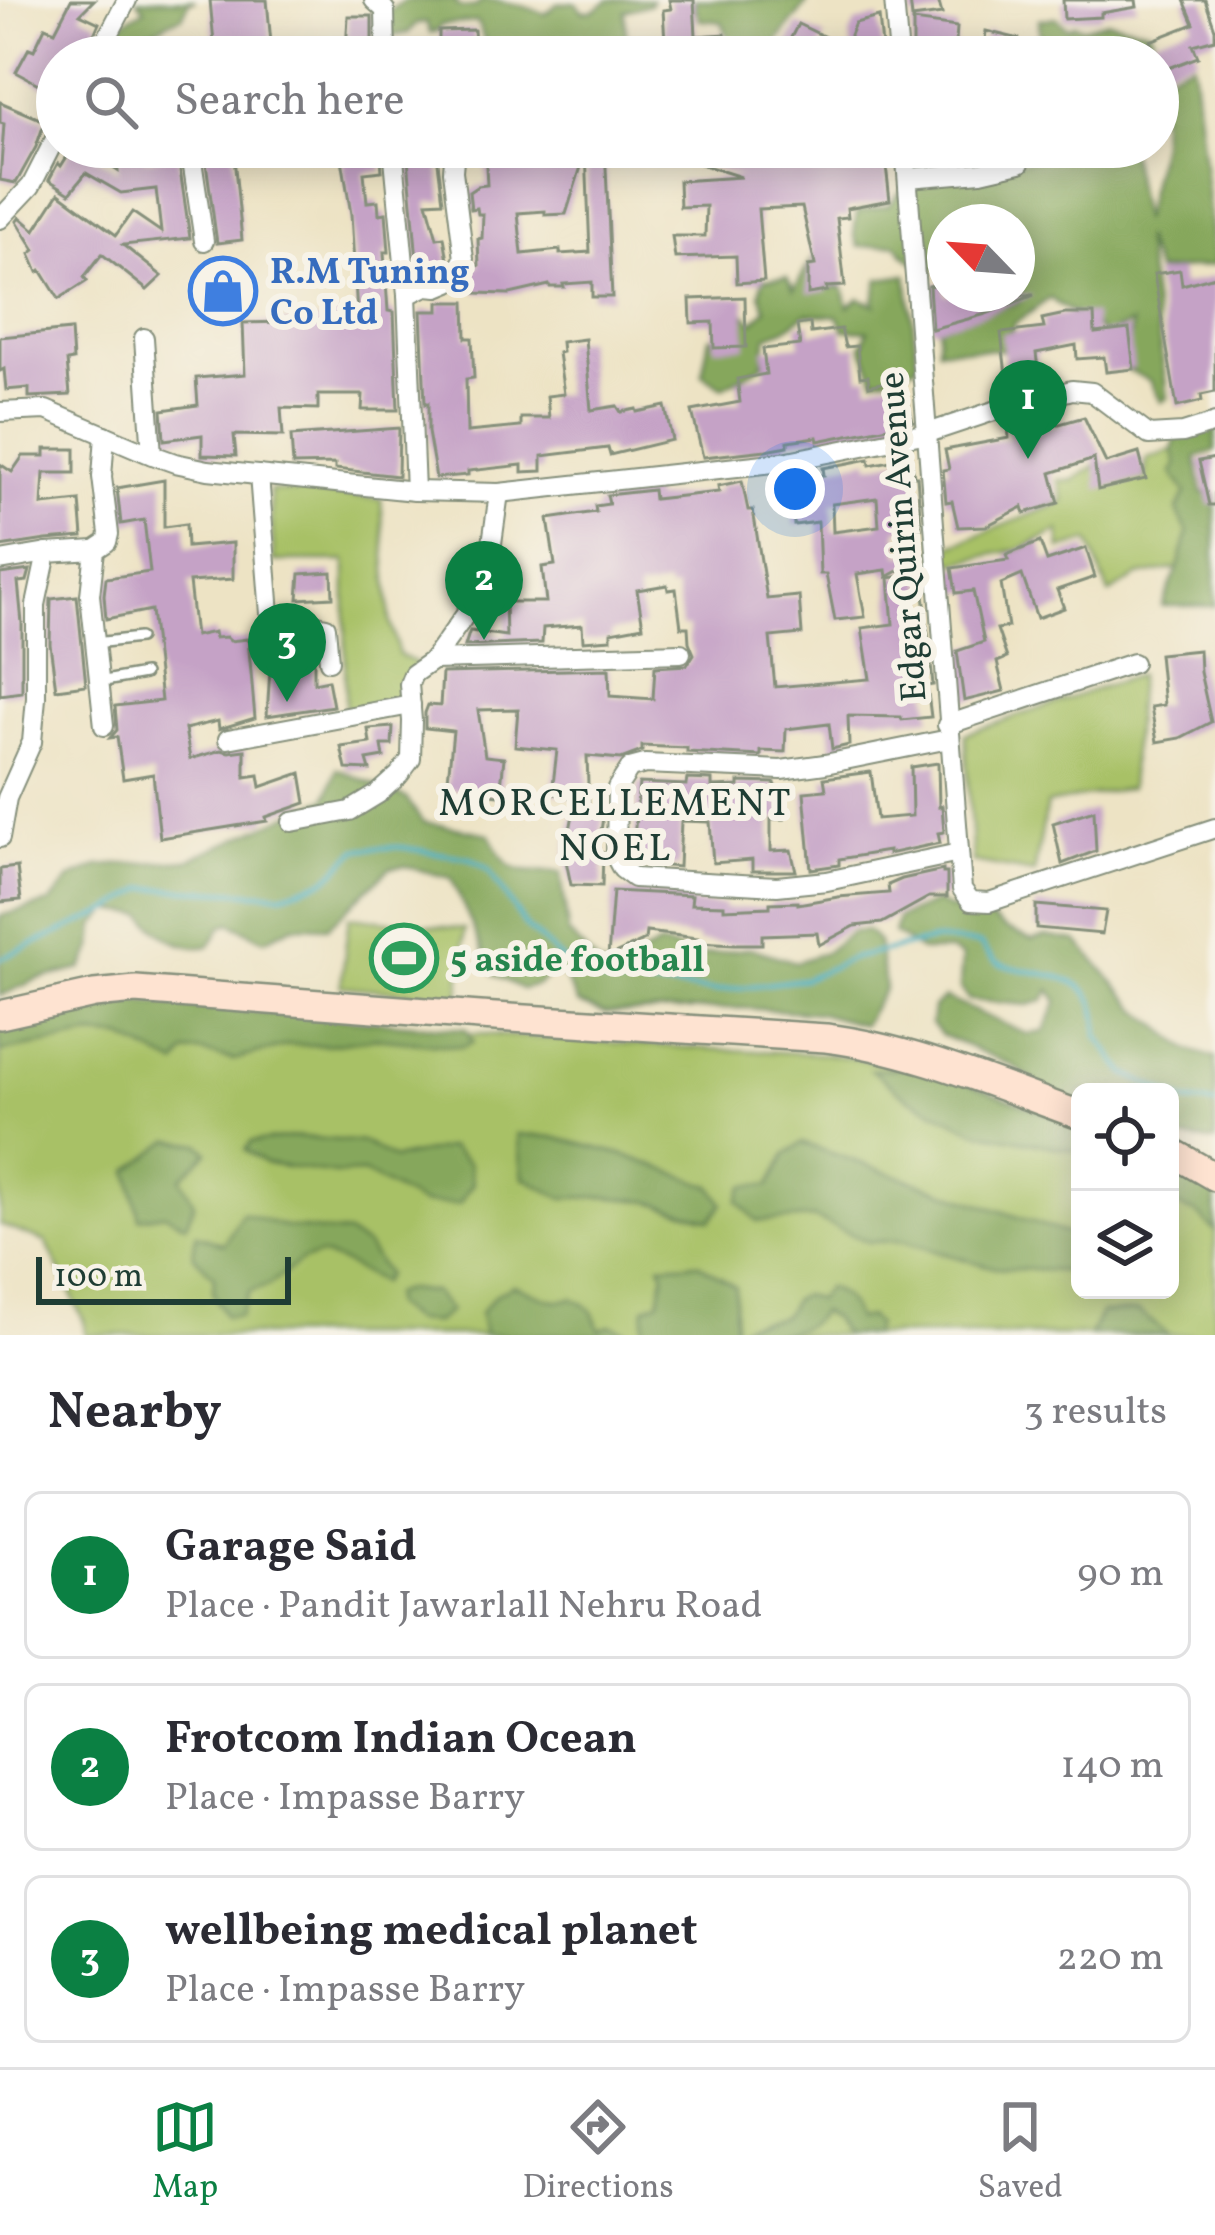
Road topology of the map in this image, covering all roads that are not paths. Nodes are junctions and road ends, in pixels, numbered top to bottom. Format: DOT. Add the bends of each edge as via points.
graph roads {
  1 [pos="127,0"];
  2 [pos="374,0"];
  3 [pos="894,0"];
  4 [pos="108,36"];
  5 [pos="386,36"];
  6 [pos="897,36"];
  7 [pos="41,168"];
  8 [pos="193,168"];
  9 [pos="395,168"];
  10 [pos="453,168"];
  11 [pos="907,168"];
  12 [pos="998,168"];
  13 [pos="908,178"];
  14 [pos="0,219"];
  15 [pos="204,241"];
  16 [pos="407,295"];
  17 [pos="144,338"];
  18 [pos="0,412"];
  19 [pos="1215,423"];
  20 [pos="928,433"];
  21 [pos="105,435"];
  22 [pos="152,455"];
  23 [pos="259,475"];
  24 [pos="415,491"];
  25 [pos="499,493"];
  26 [pos="95,550"];
  27 [pos="47,553"];
  28 [pos="0,561"];
  29 [pos="140,638"];
  30 [pos="95,643"];
  31 [pos="681,652"];
  32 [pos="433,660"];
  33 [pos="329,661"];
  34 [pos="1133,663"];
  35 [pos="144,674"];
  36 [pos="99,682"];
  37 [pos="411,705"];
  38 [pos="104,726"];
  39 [pos="948,732"];
  40 [pos="228,739"];
  41 [pos="292,822"];
  42 [pos="1215,828"];
  43 [pos="0,838"];
  44 [pos="958,853"];
  45 [pos="0,1015"];
  46 [pos="1071,1112"];
  47 [pos="1179,1151"];
  48 [pos="1179,1155"];
  49 [pos="1215,1161"];
  50 [pos="1215,1177"];
  1 -- 4 [label="street"];
  2 -- 5 [label="street" via="385,10"];
  3 -- 6 [label="street"];
  7 -- 14 [label="street"];
  8 -- 15 [label="street"];
  9 -- 16 [label="street"];
  10 -- 16 [label="street" via="464,259 450,282"];
  11 -- 13 [label="street, Edgar Quirin Avenue"];
  12 -- 13 [label="street"];
  13 -- 20 [label="street, Edgar Quirin Avenue"];
  16 -- 24 [label="street"];
  17 -- 22 [label="street"];
  18 -- 21 [label="street" via="46,410"];
  19 -- 20 [label="street" via="1149,435 1092,392 1072,390"];
  20 -- 25 [label="street" via="783,462"];
  20 -- 39 [label="street, Edgar Quirin Avenue"];
  21 -- 22 [label="street"];
  21 -- 26 [label="street" via="109,534"];
  22 -- 23 [label="street"];
  23 -- 24 [label="street"];
  23 -- 33 [label="street" via="270,614 326,626"];
  24 -- 25 [label="street"];
  25 -- 32 [label="street" via="476,600"];
  26 -- 27 [label="street"];
  26 -- 30 [label="street"];
  27 -- 28 [label="street"];
  27 -- 43 [label="street" via="32,742 7,798"];
  29 -- 30 [label="lane"];
  30 -- 36 [label="street"];
  31 -- 32 [label="street"];
  32 -- 37 [label="street" via="413,674"];
  34 -- 39 [label="street"];
  35 -- 36 [label="lane"];
  36 -- 38 [label="street"];
  37 -- 40 [label="street"];
  37 -- 41 [label="street" via="411,759 399,775 350,811"];
  39 -- 44 [label="street, Edgar Quirin Avenue"];
  39 -- 44 [label="street" via="781,770 630,768 617,788 616,858 634,878 777,886"];
  42 -- 44 [label="street, Edgar Quirin Avenue" via="989,902 971,901 962,889"];
  45 -- 46 [label="main road" via="136,990 826,1038 924,1058"];
  47 -- 49 [label="main road"];
  48 -- 50 [label="main road"];
}
